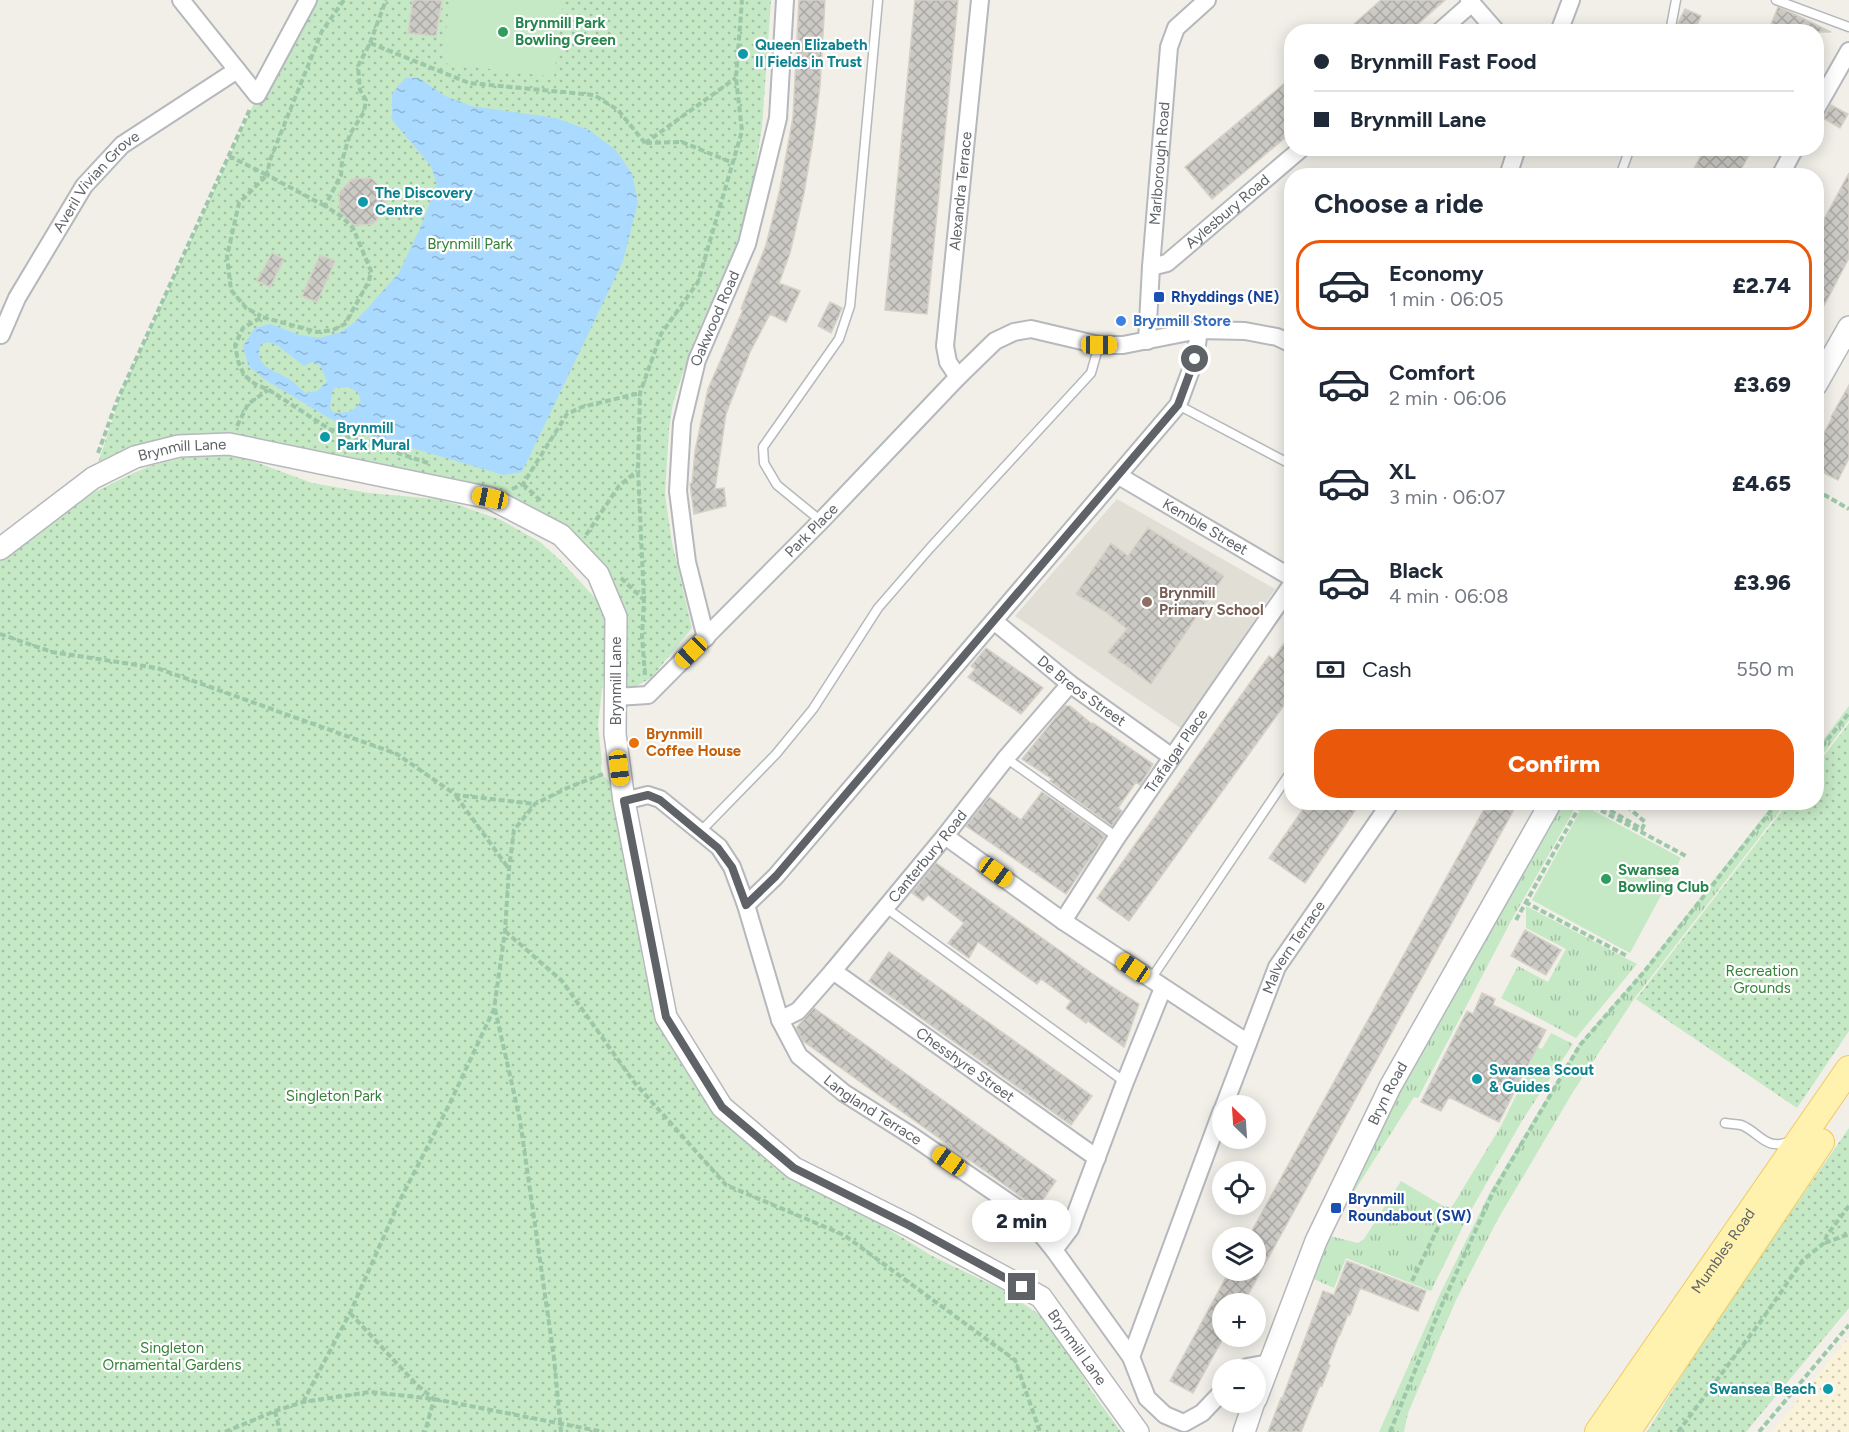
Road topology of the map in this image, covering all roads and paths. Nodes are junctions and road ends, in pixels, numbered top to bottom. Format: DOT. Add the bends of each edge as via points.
graph roads {
  1 [pos="181,0"];
  2 [pos="308,0"];
  3 [pos="344,0"];
  4 [pos="386,0"];
  5 [pos="742,0"];
  6 [pos="784,0"];
  7 [pos="878,0"];
  8 [pos="980,0"];
  9 [pos="1207,0"];
  10 [pos="1571,0"];
  11 [pos="1676,0"];
  12 [pos="1776,0"];
  13 [pos="1471,2"];
  14 [pos="1448,24"];
  15 [pos="1490,24"];
  16 [pos="1562,24"];
  17 [pos="1672,24"];
  18 [pos="1849,27"];
  19 [pos="370,43"];
  20 [pos="1849,51"];
  21 [pos="237,70"];
  22 [pos="736,78"];
  23 [pos="256,95"];
  24 [pos="1824,95"];
  25 [pos="645,142"];
  26 [pos="228,156"];
  27 [pos="1293,156"];
  28 [pos="733,163"];
  29 [pos="267,175"];
  30 [pos="325,206"];
  31 [pos="1151,267"];
  32 [pos="262,316"];
  33 [pos="1849,327"];
  34 [pos="1199,330"];
  35 [pos="1,335"];
  36 [pos="1284,340"];
  37 [pos="1147,341"];
  38 [pos="1099,345"];
  39 [pos="1824,371"];
  40 [pos="958,377"];
  41 [pos="269,390"];
  42 [pos="640,393"];
  43 [pos="1178,405"];
  44 [pos="228,444"];
  45 [pos="1284,461"];
  46 [pos="432,465"];
  47 [pos="638,470"];
  48 [pos="1119,476"];
  49 [pos="93,478"];
  50 [pos="509,490"];
  51 [pos="1824,494"];
  52 [pos="1849,509"];
  53 [pos="821,521"];
  54 [pos="583,539"];
  55 [pos="0,549"];
  56 [pos="1284,573"];
  57 [pos="1284,596"];
  58 [pos="994,621"];
  59 [pos="0,634"];
  60 [pos="706,638"];
  61 [pos="1070,684"];
  62 [pos="648,695"];
  63 [pos="616,697"];
  64 [pos="1849,713"];
  65 [pos="1824,744"];
  66 [pos="1172,757"];
  67 [pos="1006,758"];
  68 [pos="619,768"];
  69 [pos="1284,783"];
  70 [pos="456,795"];
  71 [pos="624,801"];
  72 [pos="535,804"];
  73 [pos="1385,810"];
  74 [pos="1546,810"];
  75 [pos="1579,810"];
  76 [pos="1600,810"];
  77 [pos="1609,810"];
  78 [pos="1631,810"];
  79 [pos="1772,810"];
  80 [pos="700,832"];
  81 [pos="945,836"];
  82 [pos="1117,837"];
  83 [pos="1686,856"];
  84 [pos="509,869"];
  85 [pos="1526,902"];
  86 [pos="746,905"];
  87 [pos="886,908"];
  88 [pos="1516,920"];
  89 [pos="1063,921"];
  90 [pos="505,930"];
  91 [pos="1628,956"];
  92 [pos="833,971"];
  93 [pos="1157,984"];
  94 [pos="494,1009"];
  95 [pos="780,1020"];
  96 [pos="1248,1043"];
  97 [pos="1849,1069"];
  98 [pos="1125,1082"];
  99 [pos="1228,1095"];
  100 [pos="1849,1100"];
  101 [pos="1725,1123"];
  102 [pos="1805,1135"];
  103 [pos="1212,1137"];
  104 [pos="1097,1158"];
  105 [pos="1849,1206"];
  106 [pos="1448,1207"];
  107 [pos="1849,1234"];
  108 [pos="1824,1243"];
  109 [pos="1054,1250"];
  110 [pos="1413,1281"];
  111 [pos="350,1313"];
  112 [pos="1849,1325"];
  113 [pos="1131,1357"];
  114 [pos="1269,1363"];
  115 [pos="1266,1364"];
  116 [pos="1266,1371"];
  117 [pos="434,1399"];
  118 [pos="303,1402"];
  119 [pos="1212,1402"];
  120 [pos="275,1411"];
  121 [pos="1251,1413"];
  122 [pos="561,1423"];
  123 [pos="426,1431"];
  124 [pos="225,1432"];
  125 [pos="280,1432"];
  126 [pos="433,1432"];
  127 [pos="561,1432"];
  128 [pos="604,1432"];
  129 [pos="1040,1432"];
  130 [pos="1138,1432"];
  131 [pos="1244,1432"];
  132 [pos="1390,1432"];
  133 [pos="1598,1432"];
  134 [pos="1628,1432"];
  135 [pos="1678,1432"];
  136 [pos="1760,1432"];
  1 -- 21 [label="street"];
  2 -- 23 [label="street"];
  3 -- 29 [label="path" via="322,32"];
  4 -- 19 [label="path"];
  5 -- 22 [label="path"];
  6 -- 60 [label="street, Oakwood Road" via="778,118 747,244 697,360 682,423 678,491 687,562"];
  7 -- 53 [label="lane" via="850,306 839,339 763,447 764,463 777,485"];
  8 -- 40 [label="street, Alexandra Terrace" via="945,346 948,362"];
  9 -- 31 [label="street, Marlborough Road" via="1176,28 1169,47"];
  10 -- 16 [label="street"];
  11 -- 17 [label="lane"];
  12 -- 18 [label="lane"];
  13 -- 14 [label="street"];
  13 -- 15 [label="street"];
  19 -- 25 [label="path" via="469,83 594,95 618,110"];
  19 -- 30 [label="path" via="358,66 360,90 366,100 364,112 351,134 341,175"];
  20 -- 24 [label="street"];
  21 -- 23 [label="street"];
  21 -- 35 [label="street, Averil Vivian Grove" via="122,145 84,186 17,298"];
  22 -- 25 [label="path"];
  22 -- 28 [label="path" via="742,131"];
  23 -- 26 [label="path"];
  25 -- 28 [label="path" via="682,142"];
  26 -- 29 [label="path"];
  26 -- 49 [label="path" via="117,401"];
  27 -- 31 [label="street, Aylesbury Road" via="1167,263"];
  28 -- 42 [label="path" via="698,282 661,334"];
  29 -- 30 [label="path"];
  29 -- 32 [label="path" via="239,203 227,256 231,290 246,308"];
  30 -- 32 [label="path" via="353,228 370,271 369,281 345,324 317,332"];
  31 -- 37 [label="street, Marlborough Road"];
  32 -- 41 [label="path" via="243,328 235,345 244,375"];
  33 -- 39 [label="street"];
  34 -- 36 [label="street" via="1245,331"];
  34 -- 37 [label="street"];
  34 -- 43 [label="street" via="1195,359"];
  37 -- 38 [label="street"];
  38 -- 40 [label="street, Park Place" via="1031,329 1014,332 995,341"];
  38 -- 80 [label="lane" via="1091,373 878,608 813,709 776,754"];
  40 -- 53 [label="street, Park Place"];
  41 -- 44 [label="path" via="248,404"];
  41 -- 46 [label="path" via="334,432"];
  42 -- 47 [label="path"];
  42 -- 50 [label="path" via="567,414 523,484"];
  43 -- 45 [label="lane"];
  43 -- 48 [label="street"];
  44 -- 49 [label="street, Brynmill Lane" via="179,446 135,457"];
  44 -- 63 [label="street, Brynmill Lane" via="490,498 561,535 598,574 616,617"];
  47 -- 54 [label="path" via="619,486"];
  47 -- 62 [label="path" via="642,636"];
  48 -- 56 [label="street, Kemble Street"];
  48 -- 58 [label="street"];
  49 -- 55 [label="street, Brynmill Lane"];
  51 -- 52 [label="path"];
  53 -- 60 [label="street, Park Place"];
  57 -- 66 [label="street, Trafalgar Place"];
  58 -- 61 [label="street, De Breos Street"];
  58 -- 86 [label="street" via="776,876"];
  59 -- 70 [label="path" via="52,652 157,668 397,754"];
  60 -- 62 [label="street, Park Place"];
  61 -- 66 [label="street, De Breos Street"];
  61 -- 67 [label="street, Canterbury Road"];
  62 -- 63 [label="street"];
  63 -- 68 [label="street, Brynmill Lane"];
  64 -- 65 [label="path"];
  66 -- 82 [label="street, Trafalgar Place"];
  67 -- 81 [label="street, Canterbury Road"];
  67 -- 82 [label="lane"];
  68 -- 71 [label="street, Brynmill Lane"];
  68 -- 72 [label="path"];
  69 -- 93 [label="lane"];
  70 -- 72 [label="path"];
  70 -- 84 [label="path"];
  71 -- 80 [label="street, Langland Terrace" via="648,795"];
  71 -- 130 [label="street, Brynmill Lane" via="666,1017 722,1107 794,1168 1041,1297"];
  72 -- 84 [label="path" via="514,830"];
  73 -- 96 [label="street, Malvern Terrace" via="1277,967"];
  74 -- 114 [label="street, Bryn Road" via="1390,1087 1316,1241"];
  75 -- 85 [label="path"];
  76 -- 83 [label="path"];
  77 -- 78 [label="path" via="1642,829 1645,822"];
  79 -- 132 [label="path" via="1644,972 1580,1045 1493,1192"];
  80 -- 86 [label="street, Langland Terrace" via="732,867"];
  81 -- 87 [label="street, Canterbury Road"];
  81 -- 89 [label="street"];
  82 -- 89 [label="street, Trafalgar Place"];
  84 -- 90 [label="path"];
  85 -- 88 [label="path"];
  85 -- 91 [label="path"];
  86 -- 95 [label="street, Langland Terrace"];
  87 -- 92 [label="street, Canterbury Road"];
  87 -- 98 [label="lane"];
  89 -- 93 [label="street"];
  90 -- 94 [label="path"];
  90 -- 129 [label="path" via="562,981 634,1082 726,1185 844,1235 1015,1360"];
  92 -- 95 [label="street, Canterbury Road" via="798,1011"];
  92 -- 104 [label="street, Chesshyre Street"];
  93 -- 96 [label="street"];
  93 -- 98 [label="street"];
  94 -- 111 [label="path" via="400,1200"];
  94 -- 122 [label="path" via="520,1120"];
  95 -- 109 [label="street, Langland Terrace" via="799,1056 844,1093 1023,1212"];
  96 -- 99 [label="street, Malvern Terrace"];
  97 -- 102 [label="main road, Mumbles Road"];
  98 -- 104 [label="street"];
  100 -- 134 [label="main road, Mumbles Road"];
  101 -- 102 [label="lane" via="1741,1125 1761,1140 1781,1145"];
  102 -- 133 [label="main road, Mumbles Road"];
  103 -- 113 [label="street"];
  104 -- 109 [label="street" via="1070,1229"];
  105 -- 108 [label="path"];
  106 -- 110 [label="path"];
  107 -- 108 [label="path"];
  108 -- 135 [label="path" via="1803,1260"];
  109 -- 113 [label="street, Langland Terrace"];
  111 -- 117 [label="path"];
  111 -- 118 [label="path"];
  112 -- 136 [label="path"];
  113 -- 119 [label="street, Langland Terrace" via="1147,1398 1165,1415 1184,1423"];
  114 -- 115 [label="street"];
  114 -- 116 [label="street, Bryn Road"];
  117 -- 118 [label="path" via="370,1392"];
  117 -- 122 [label="path"];
  117 -- 123 [label="path"];
  118 -- 120 [label="path"];
  120 -- 124 [label="path"];
  120 -- 125 [label="path"];
  121 -- 131 [label="street, Bryn Road"];
  122 -- 127 [label="path"];
  122 -- 128 [label="path"];
  123 -- 126 [label="path"];
}
